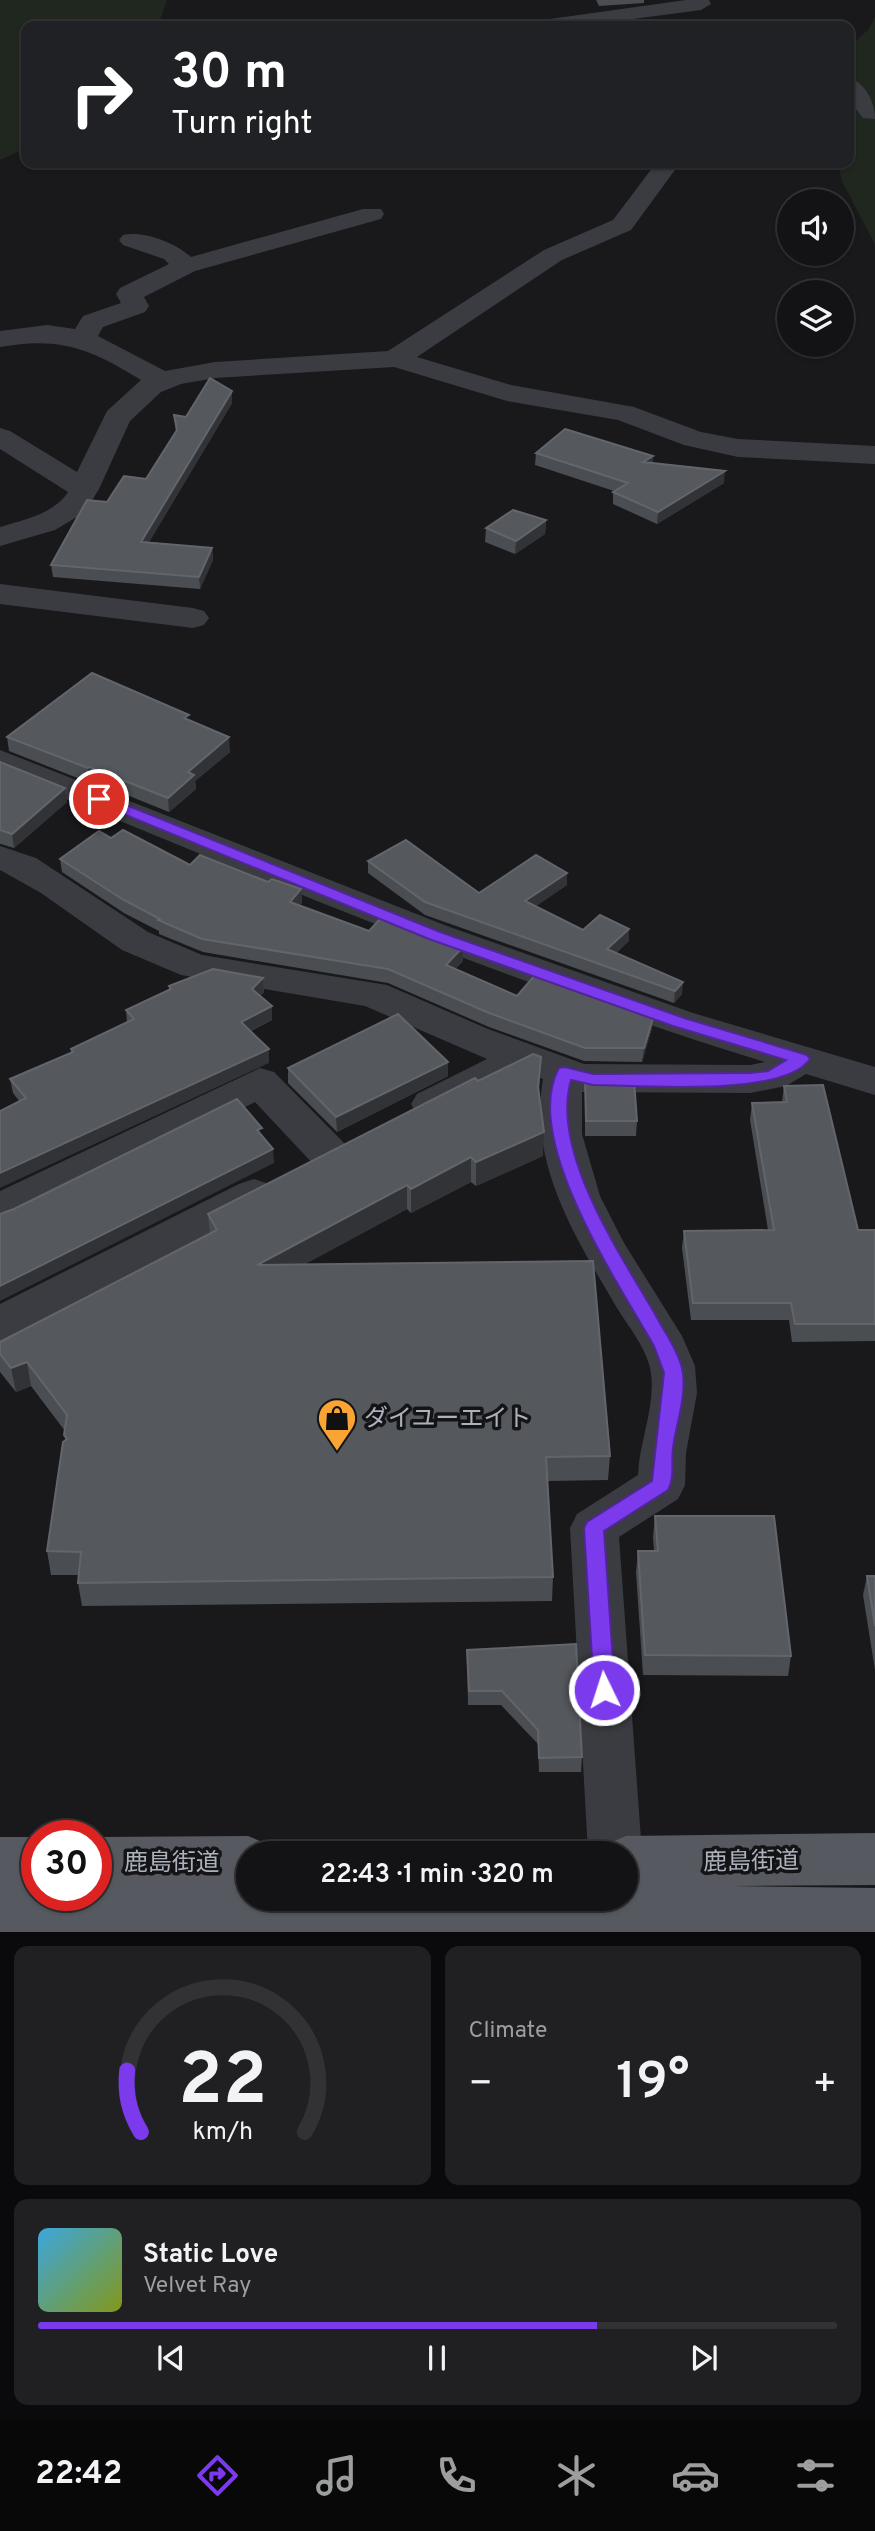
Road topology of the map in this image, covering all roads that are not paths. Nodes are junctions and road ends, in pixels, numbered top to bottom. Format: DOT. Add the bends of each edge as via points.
graph roads {
  1 [pos="701,2"];
  2 [pos="572,21"];
  3 [pos="698,21"];
  4 [pos="854,90"];
  5 [pos="871,113"];
  6 [pos="664,168"];
  7 [pos="372,214"];
  8 [pos="132,240"];
  9 [pos="186,266"];
  10 [pos="85,335"];
  11 [pos="0,339"];
  12 [pos="395,359"];
  13 [pos="164,382"];
  14 [pos="0,437"];
  15 [pos="875,456"];
  16 [pos="85,489"];
  17 [pos="0,537"];
  18 [pos="0,594"];
  19 [pos="193,618"];
  20 [pos="0,760"];
  21 [pos="0,857"];
  22 [pos="802,1059"];
  23 [pos="544,1065"];
  24 [pos="875,1082"];
  25 [pos="367,1137"];
  26 [pos="0,1210"];
  27 [pos="0,1324"];
  28 [pos="614,1841"];
  29 [pos="875,1859"];
  30 [pos="236,1862"];
  31 [pos="638,1862"];
  32 [pos="0,1863"];
  33 [pos="21,1863"];
  34 [pos="112,1863"];
  35 [pos="0,1911"];
  36 [pos="515,1914"];
  37 [pos="875,1915"];
  1 -- 2 [label="street"];
  1 -- 3 [label="street"];
  4 -- 5 [label="street" via="857,100"];
  6 -- 12 [label="street" via="622,225 553,255"];
  7 -- 9 [label="street"];
  8 -- 9 [label="street" via="173,254"];
  9 -- 10 [label="street" via="129,294 136,306 92,322"];
  11 -- 13 [label="street" via="44,331 72,334 107,348"];
  12 -- 13 [label="street" via="215,370"];
  12 -- 15 [label="street" via="507,393 625,413 694,439 738,448"];
  13 -- 16 [label="street" via="151,386 117,417"];
  14 -- 16 [label="street"];
  16 -- 17 [label="street" via="74,506 44,524"];
  18 -- 19 [label="street"];
  20 -- 22 [label="street" via="435,935 679,1022"];
  21 -- 23 [label="street" via="23,866 135,941 167,956 195,966 373,994"];
  22 -- 23 [label="street" via="772,1076 750,1079 593,1079"];
  22 -- 24 [label="street"];
  23 -- 25 [label="street"];
  23 -- 28 [label="street" via="560,1088 559,1118 576,1190 663,1345 674,1373 661,1485 594,1528"];
  25 -- 26 [label="street" via="260,1082"];
  25 -- 27 [label="street"];
  29 -- 31 [label="main road, 鹿島街道"];
  30 -- 34 [label="main road, 鹿島街道"];
  32 -- 33 [label="main road"];
  35 -- 36 [label="main road"];
  36 -- 37 [label="main road"];
}
